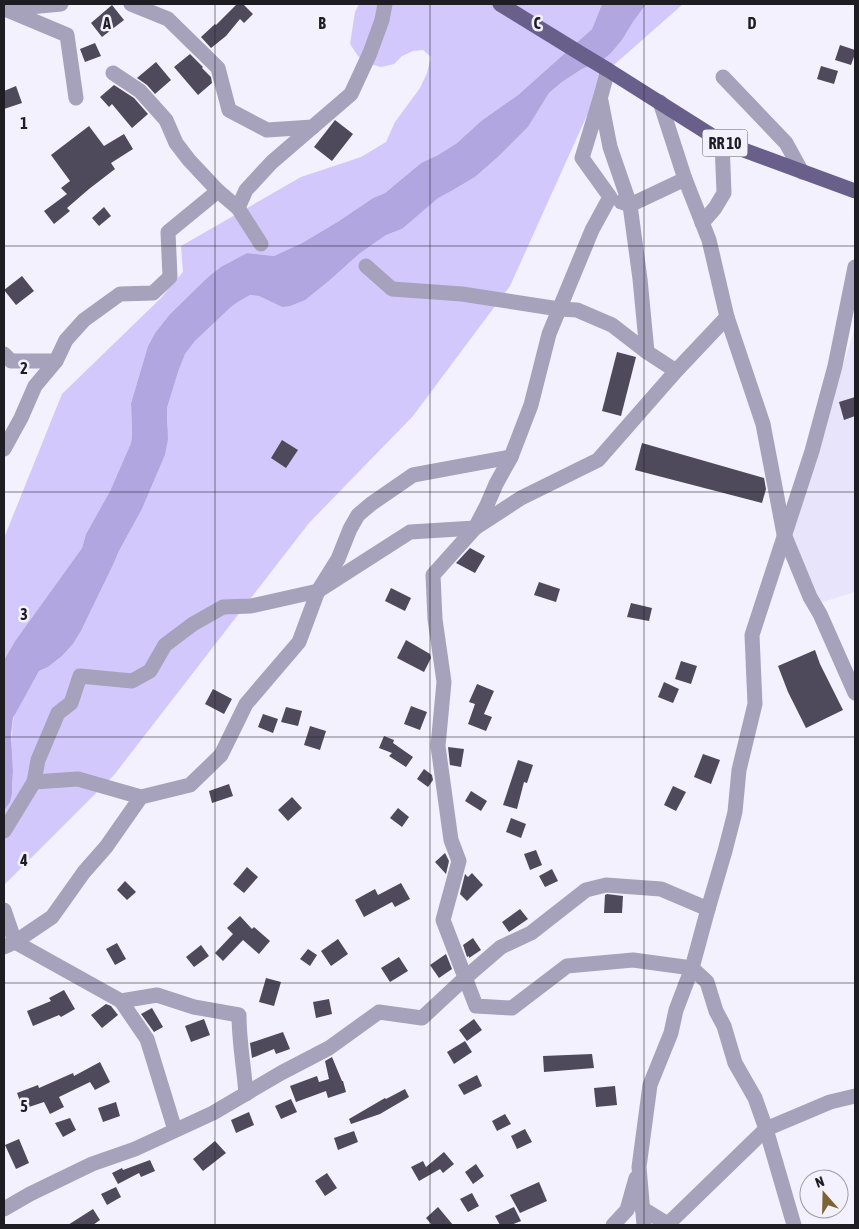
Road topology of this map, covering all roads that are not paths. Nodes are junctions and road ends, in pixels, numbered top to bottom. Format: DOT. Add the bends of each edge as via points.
graph roads {
  1 [pos="61,4"];
  2 [pos="131,4"];
  3 [pos="385,4"];
  4 [pos="500,4"];
  5 [pos="4,10"];
  6 [pos="608,70"];
  7 [pos="113,73"];
  8 [pos="723,77"];
  9 [pos="76,98"];
  10 [pos="600,99"];
  11 [pos="660,102"];
  12 [pos="313,126"];
  13 [pos="722,142"];
  14 [pos="802,172"];
  15 [pos="685,179"];
  16 [pos="218,191"];
  17 [pos="855,191"];
  18 [pos="610,197"];
  19 [pos="630,205"];
  20 [pos="238,208"];
  21 [pos="702,223"];
  22 [pos="261,244"];
  23 [pos="366,266"];
  24 [pos="855,267"];
  25 [pos="560,309"];
  26 [pos="727,317"];
  27 [pos="647,352"];
  28 [pos="4,354"];
  29 [pos="56,361"];
  30 [pos="676,371"];
  31 [pos="4,449"];
  32 [pos="511,457"];
  33 [pos="475,528"];
  34 [pos="784,534"];
  35 [pos="318,592"];
  36 [pos="855,692"];
  37 [pos="34,782"];
  38 [pos="141,796"];
  39 [pos="4,830"];
  40 [pos="708,909"];
  41 [pos="4,910"];
  42 [pos="9,944"];
  43 [pos="692,968"];
  44 [pos="465,978"];
  45 [pos="121,1001"];
  46 [pos="246,1094"];
  47 [pos="855,1096"];
  48 [pos="766,1129"];
  49 [pos="175,1130"];
  50 [pos="639,1166"];
  51 [pos="629,1203"];
  52 [pos="4,1209"];
  53 [pos="642,1209"];
  54 [pos="613,1225"];
  55 [pos="621,1225"];
  56 [pos="644,1225"];
  57 [pos="668,1225"];
  58 [pos="794,1225"];
  1 -- 5 [label="street"];
  2 -- 12 [label="street" via="168,19 218,68 229,110 267,130"];
  3 -- 12 [label="street" via="370,53 352,94"];
  4 -- 6 [label="main road, RR 10"];
  5 -- 9 [label="street" via="67,35"];
  6 -- 10 [label="street"];
  6 -- 11 [label="main road, RR 10"];
  7 -- 16 [label="street" via="140,91 166,120 180,149"];
  8 -- 14 [label="street" via="786,142"];
  10 -- 18 [label="street" via="582,158"];
  10 -- 19 [label="street" via="610,147"];
  11 -- 13 [label="main road, RR 10"];
  11 -- 15 [label="street"];
  12 -- 20 [label="street" via="246,190"];
  13 -- 14 [label="main road, RR 10"];
  13 -- 21 [label="street" via="724,193"];
  14 -- 17 [label="main road, RR 10"];
  15 -- 19 [label="street"];
  15 -- 21 [label="street"];
  16 -- 20 [label="street"];
  16 -- 29 [label="street" via="168,232 170,277 152,293 120,294 84,320 66,340"];
  18 -- 19 [label="street"];
  18 -- 25 [label="street" via="592,230"];
  19 -- 27 [label="street"];
  20 -- 22 [label="street"];
  21 -- 26 [label="street"];
  23 -- 25 [label="street" via="392,290 462,294"];
  24 -- 34 [label="street" via="812,451"];
  25 -- 27 [label="street" via="577,310 612,325"];
  25 -- 32 [label="street" via="549,334 531,404"];
  26 -- 30 [label="street"];
  26 -- 34 [label="street" via="762,424"];
  27 -- 30 [label="street"];
  28 -- 29 [label="street" via="11,361"];
  29 -- 31 [label="street" via="35,386"];
  30 -- 33 [label="street" via="598,460 521,498"];
  32 -- 33 [label="street"];
  32 -- 35 [label="street" via="413,475 371,504 358,515 338,559"];
  33 -- 35 [label="street" via="410,532"];
  33 -- 44 [label="street" via="433,575 435,619 444,682 438,746 451,840 460,861 443,920"];
  34 -- 36 [label="street"];
  34 -- 40 [label="street" via="752,635 754,704 739,770 735,812"];
  35 -- 37 [label="street" via="251,606 223,607 165,645 150,671 132,681 80,676 71,704 58,714 38,760"];
  35 -- 38 [label="street" via="299,642 246,704 221,755 190,786"];
  37 -- 38 [label="street" via="78,779"];
  37 -- 39 [label="street"];
  38 -- 42 [label="street" via="52,917"];
  40 -- 43 [label="street"];
  40 -- 44 [label="street" via="661,889 606,885 586,890 531,933 501,947"];
  41 -- 42 [label="street"];
  42 -- 45 [label="street"];
  43 -- 44 [label="street" via="633,960 568,966 512,1008 476,1006"];
  43 -- 48 [label="street" via="707,982 735,1063 755,1098"];
  43 -- 50 [label="street" via="650,1084"];
  44 -- 46 [label="street" via="422,1018 379,1012 329,1048"];
  45 -- 46 [label="street" via="157,995 239,1016"];
  45 -- 49 [label="street" via="147,1039"];
  46 -- 49 [label="street"];
  47 -- 48 [label="street" via="830,1102"];
  48 -- 57 [label="street"];
  48 -- 58 [label="street"];
  49 -- 52 [label="street" via="92,1164"];
  50 -- 51 [label="street"];
  50 -- 53 [label="street"];
  51 -- 53 [label="street"];
  51 -- 54 [label="street"];
  51 -- 55 [label="street"];
  53 -- 56 [label="street"];
  53 -- 57 [label="street"];
}
